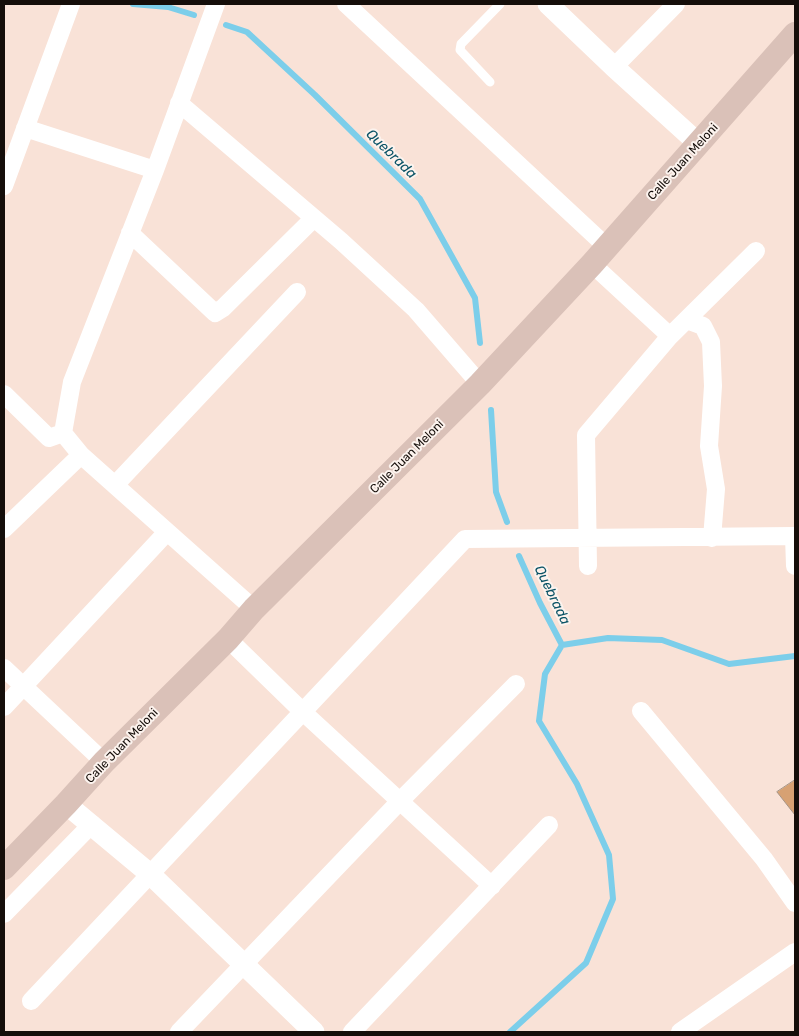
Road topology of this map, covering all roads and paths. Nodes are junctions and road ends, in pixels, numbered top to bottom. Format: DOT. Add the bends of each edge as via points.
graph roads {
  1 [pos="71,4"];
  2 [pos="216,4"];
  3 [pos="346,4"];
  4 [pos="500,4"];
  5 [pos="548,4"];
  6 [pos="676,4"];
  7 [pos="795,34"];
  8 [pos="614,67"];
  9 [pos="490,82"];
  10 [pos="179,103"];
  11 [pos="25,128"];
  12 [pos="700,144"];
  13 [pos="155,170"];
  14 [pos="4,186"];
  15 [pos="314,218"];
  16 [pos="130,233"];
  17 [pos="756,251"];
  18 [pos="600,256"];
  19 [pos="297,292"];
  20 [pos="687,320"];
  21 [pos="670,336"];
  22 [pos="480,384"];
  23 [pos="4,394"];
  24 [pos="63,433"];
  25 [pos="82,455"];
  26 [pos="115,485"];
  27 [pos="4,529"];
  28 [pos="167,532"];
  29 [pos="587,538"];
  30 [pos="712,538"];
  31 [pos="588,566"];
  32 [pos="795,566"];
  33 [pos="254,609"];
  34 [pos="228,639"];
  35 [pos="4,668"];
  36 [pos="516,684"];
  37 [pos="23,686"];
  38 [pos="4,707"];
  39 [pos="641,711"];
  40 [pos="303,712"];
  41 [pos="104,762"];
  42 [pos="400,801"];
  43 [pos="66,804"];
  44 [pos="92,824"];
  45 [pos="549,825"];
  46 [pos="4,868"];
  47 [pos="150,874"];
  48 [pos="492,886"];
  49 [pos="795,903"];
  50 [pos="4,914"];
  51 [pos="795,952"];
  52 [pos="244,964"];
  53 [pos="31,1001"];
  54 [pos="179,1032"];
  55 [pos="314,1032"];
  56 [pos="352,1032"];
  57 [pos="680,1032"];
  1 -- 11 [label="street"];
  2 -- 10 [label="street"];
  3 -- 18 [label="street"];
  4 -- 9 [label="lane" via="461,44 460,50"];
  5 -- 8 [label="street"];
  6 -- 8 [label="street"];
  7 -- 12 [label="main road, Calle Juan Meloni"];
  8 -- 12 [label="street"];
  10 -- 13 [label="street"];
  10 -- 15 [label="street"];
  11 -- 13 [label="street"];
  11 -- 14 [label="street"];
  12 -- 18 [label="main road, Calle Juan Meloni"];
  13 -- 16 [label="street"];
  15 -- 16 [label="street" via="215,313"];
  15 -- 22 [label="street" via="416,310"];
  16 -- 24 [label="street" via="72,382"];
  17 -- 20 [label="street"];
  18 -- 21 [label="street"];
  18 -- 22 [label="main road, Calle Juan Meloni"];
  19 -- 26 [label="street"];
  20 -- 21 [label="street"];
  20 -- 30 [label="street" via="704,326 711,342 713,386 709,446 716,489"];
  21 -- 29 [label="street" via="586,435"];
  22 -- 33 [label="main road, Calle Juan Meloni"];
  23 -- 24 [label="street" via="49,438"];
  24 -- 25 [label="street"];
  25 -- 26 [label="street"];
  25 -- 27 [label="street"];
  26 -- 28 [label="street"];
  28 -- 33 [label="street"];
  28 -- 37 [label="street"];
  29 -- 30 [label="street"];
  29 -- 31 [label="street"];
  29 -- 40 [label="street" via="465,539"];
  30 -- 32 [label="street" via="794,536"];
  33 -- 34 [label="main road, Calle Juan Meloni"];
  34 -- 40 [label="street"];
  34 -- 41 [label="main road, Calle Juan Meloni"];
  35 -- 37 [label="street"];
  36 -- 42 [label="street"];
  37 -- 38 [label="street"];
  37 -- 41 [label="street"];
  39 -- 49 [label="street" via="764,859"];
  40 -- 42 [label="street"];
  40 -- 47 [label="street"];
  41 -- 43 [label="main road, Calle Juan Meloni"];
  42 -- 48 [label="street"];
  42 -- 52 [label="street"];
  43 -- 44 [label="street"];
  43 -- 46 [label="main road, Calle Juan Meloni"];
  44 -- 47 [label="street"];
  44 -- 50 [label="street"];
  45 -- 48 [label="street"];
  47 -- 52 [label="street"];
  47 -- 53 [label="street"];
  48 -- 56 [label="street"];
  51 -- 57 [label="street"];
  52 -- 54 [label="street"];
  52 -- 55 [label="street"];
}
